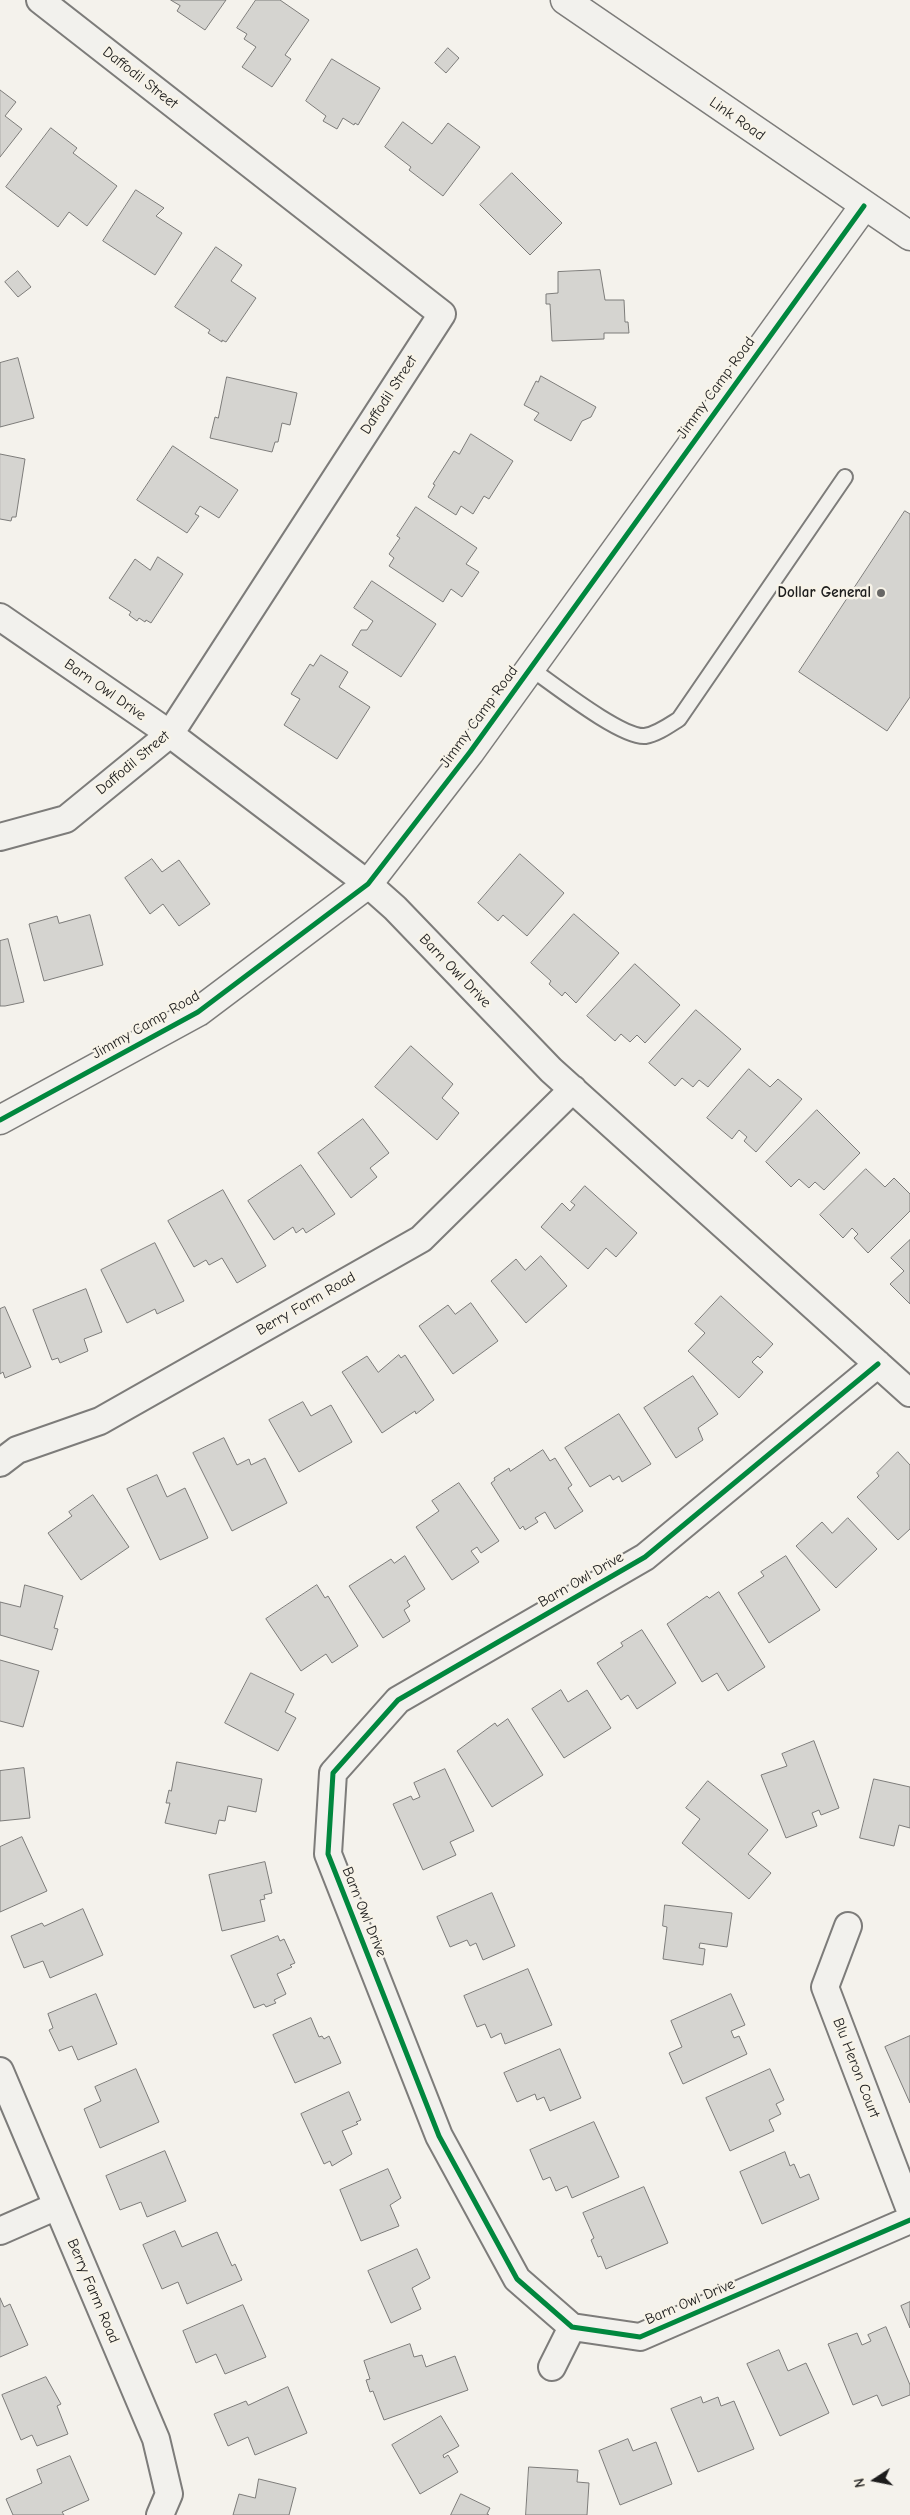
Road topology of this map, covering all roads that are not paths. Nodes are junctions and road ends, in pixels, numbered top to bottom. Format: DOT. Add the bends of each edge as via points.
graph roads {
  1 [pos="40,0"];
  2 [pos="565,0"];
  3 [pos="864,206"];
  4 [pos="910,236"];
  5 [pos="845,477"];
  6 [pos="0,617"];
  7 [pos="530,668"];
  8 [pos="170,734"];
  9 [pos="0,837"];
  10 [pos="368,884"];
  11 [pos="573,1089"];
  12 [pos="0,1120"];
  13 [pos="878,1364"];
  14 [pos="910,1393"];
  15 [pos="0,1462"];
  16 [pos="848,1926"];
  17 [pos="0,2071"];
  18 [pos="57,2206"];
  19 [pos="910,2210"];
  20 [pos="910,2220"];
  21 [pos="0,2231"];
  22 [pos="572,2327"];
  23 [pos="552,2367"];
  24 [pos="160,2515"];
  1 -- 8 [label="street, Daffodil Street" via="442,314"];
  2 -- 3 [label="street, Link Road"];
  3 -- 4 [label="street, Link Road"];
  3 -- 7 [label="street, Jimmy Camp Road"];
  5 -- 7 [label="lane" via="679,720 662,731 643,736 620,730"];
  6 -- 8 [label="street, Barn Owl Drive"];
  7 -- 10 [label="street, Jimmy Camp Road"];
  8 -- 9 [label="street, Daffodil Street" via="66,819"];
  8 -- 10 [label="street, Barn Owl Drive"];
  10 -- 11 [label="street, Barn Owl Drive" via="396,908"];
  10 -- 12 [label="street, Jimmy Camp Road" via="198,1012"];
  11 -- 13 [label="street, Barn Owl Drive"];
  11 -- 15 [label="street, Berry Farm Road" via="422,1238 100,1421 18,1450"];
  13 -- 14 [label="street, Barn Owl Drive"];
  13 -- 22 [label="street, Barn Owl Drive" via="646,1557 398,1700 333,1773 328,1854 439,2136 517,2280"];
  16 -- 19 [label="street, Blu Heron Court" via="825,1987"];
  17 -- 18 [label="street, Berry Farm Road"];
  18 -- 21 [label="street"];
  18 -- 24 [label="street, Berry Farm Road" via="156,2438 169,2494"];
  20 -- 22 [label="street, Barn Owl Drive" via="640,2337"];
  22 -- 23 [label="street"];
}
